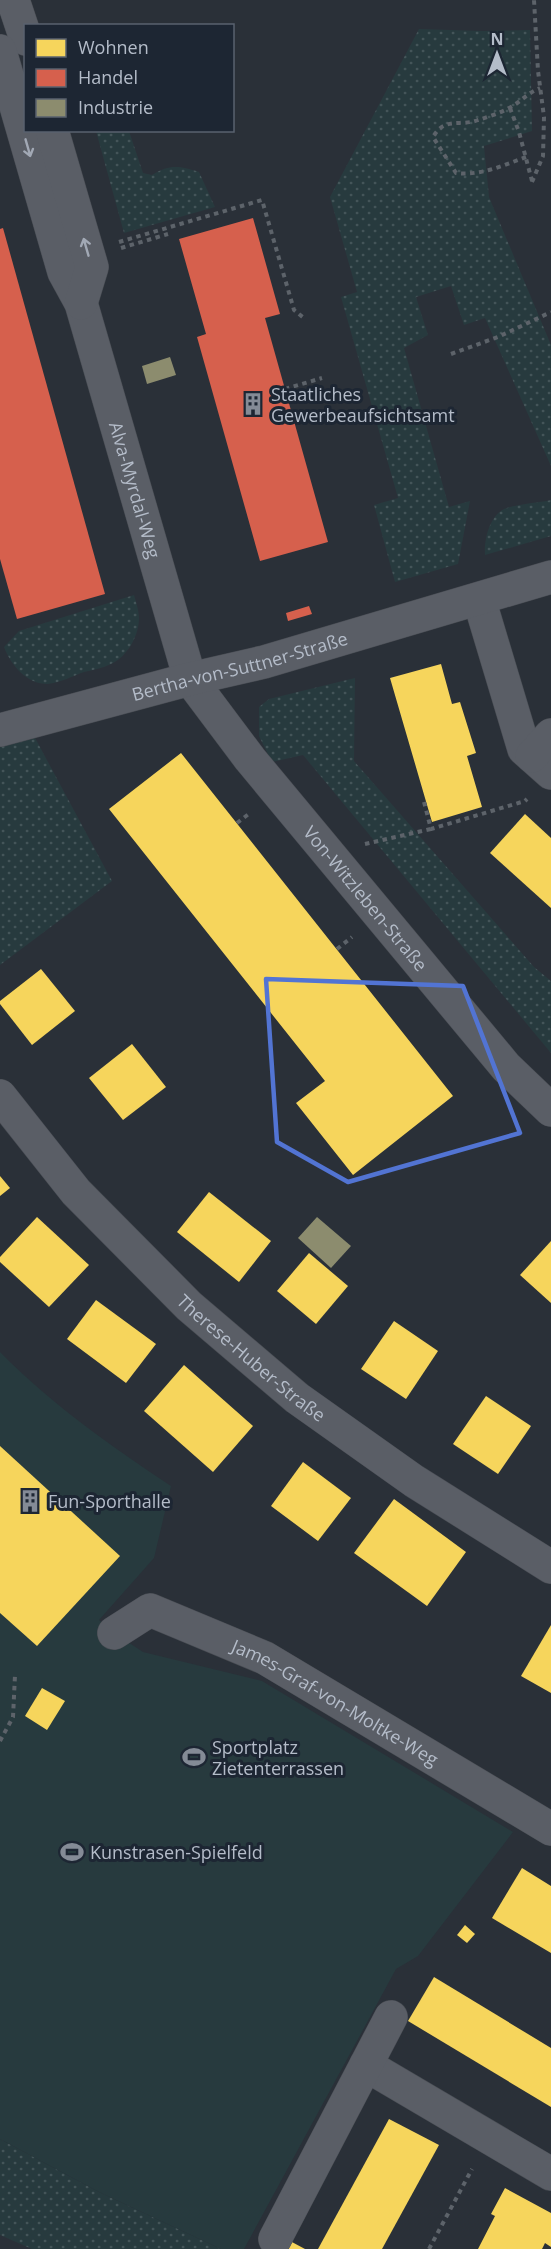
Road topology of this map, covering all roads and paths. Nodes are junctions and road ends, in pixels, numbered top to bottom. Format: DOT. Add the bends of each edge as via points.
graph roads {
  1 [pos="13,0"];
  2 [pos="534,0"];
  3 [pos="24,33"];
  4 [pos="0,51"];
  5 [pos="540,88"];
  6 [pos="510,108"];
  7 [pos="53,132"];
  8 [pos="526,157"];
  9 [pos="168,234"];
  10 [pos="126,238"];
  11 [pos="89,257"];
  12 [pos="81,303"];
  13 [pos="551,312"];
  14 [pos="305,319"];
  15 [pos="451,354"];
  16 [pos="322,378"];
  17 [pos="285,389"];
  18 [pos="551,578"];
  19 [pos="478,599"];
  20 [pos="190,679"];
  21 [pos="0,730"];
  22 [pos="546,759"];
  23 [pos="424,802"];
  24 [pos="431,829"];
  25 [pos="378,841"];
  26 [pos="0,1096"];
  27 [pos="551,1110"];
  28 [pos="551,1567"];
  29 [pos="114,1633"];
  30 [pos="15,1675"];
  31 [pos="0,1741"];
  32 [pos="551,1829"];
  33 [pos="391,2017"];
  34 [pos="366,2065"];
  35 [pos="490,2136"];
  36 [pos="551,2174"];
  37 [pos="275,2239"];
  38 [pos="429,2249"];
  1 -- 3 [label="street"];
  2 -- 5 [label="path"];
  4 -- 12 [label="street, Alva-Myrdal-Weg, one-way" via="64,272"];
  5 -- 6 [label="path"];
  5 -- 8 [label="path" via="543,156 532,182"];
  6 -- 8 [label="path"];
  6 -- 8 [label="path" via="476,122 444,124 433,136 456,173 486,171"];
  11 -- 7 [label="street, one-way"];
  9 -- 11 [label="path"];
  10 -- 14 [label="path" via="262,200 294,310"];
  11 -- 12 [label="street" via="92,267"];
  12 -- 20 [label="street, Alva-Myrdal-Weg"];
  13 -- 15 [label="path" via="498,338"];
  16 -- 17 [label="path"];
  18 -- 19 [label="street, Bertha-von-Suttner-Straße"];
  19 -- 20 [label="street, Bertha-von-Suttner-Straße" via="264,662"];
  19 -- 22 [label="street" via="524,749"];
  20 -- 21 [label="street, Bertha-von-Suttner-Straße"];
  20 -- 27 [label="street, Von-Witzleben-Straße" via="256,767 506,1068"];
  22 -- 24 [label="path" via="525,801"];
  23 -- 24 [label="path"];
  24 -- 25 [label="path"];
  26 -- 28 [label="street, Therese-Huber-Straße" via="76,1192 189,1306 288,1390 414,1481"];
  29 -- 32 [label="street, James-Graf-von-Moltke-Weg" via="150,1610 265,1658"];
  30 -- 31 [label="path" via="13,1717"];
  33 -- 34 [label="street"];
  34 -- 35 [label="street"];
  34 -- 37 [label="street"];
  35 -- 36 [label="street"];
  35 -- 38 [label="path"];
}
